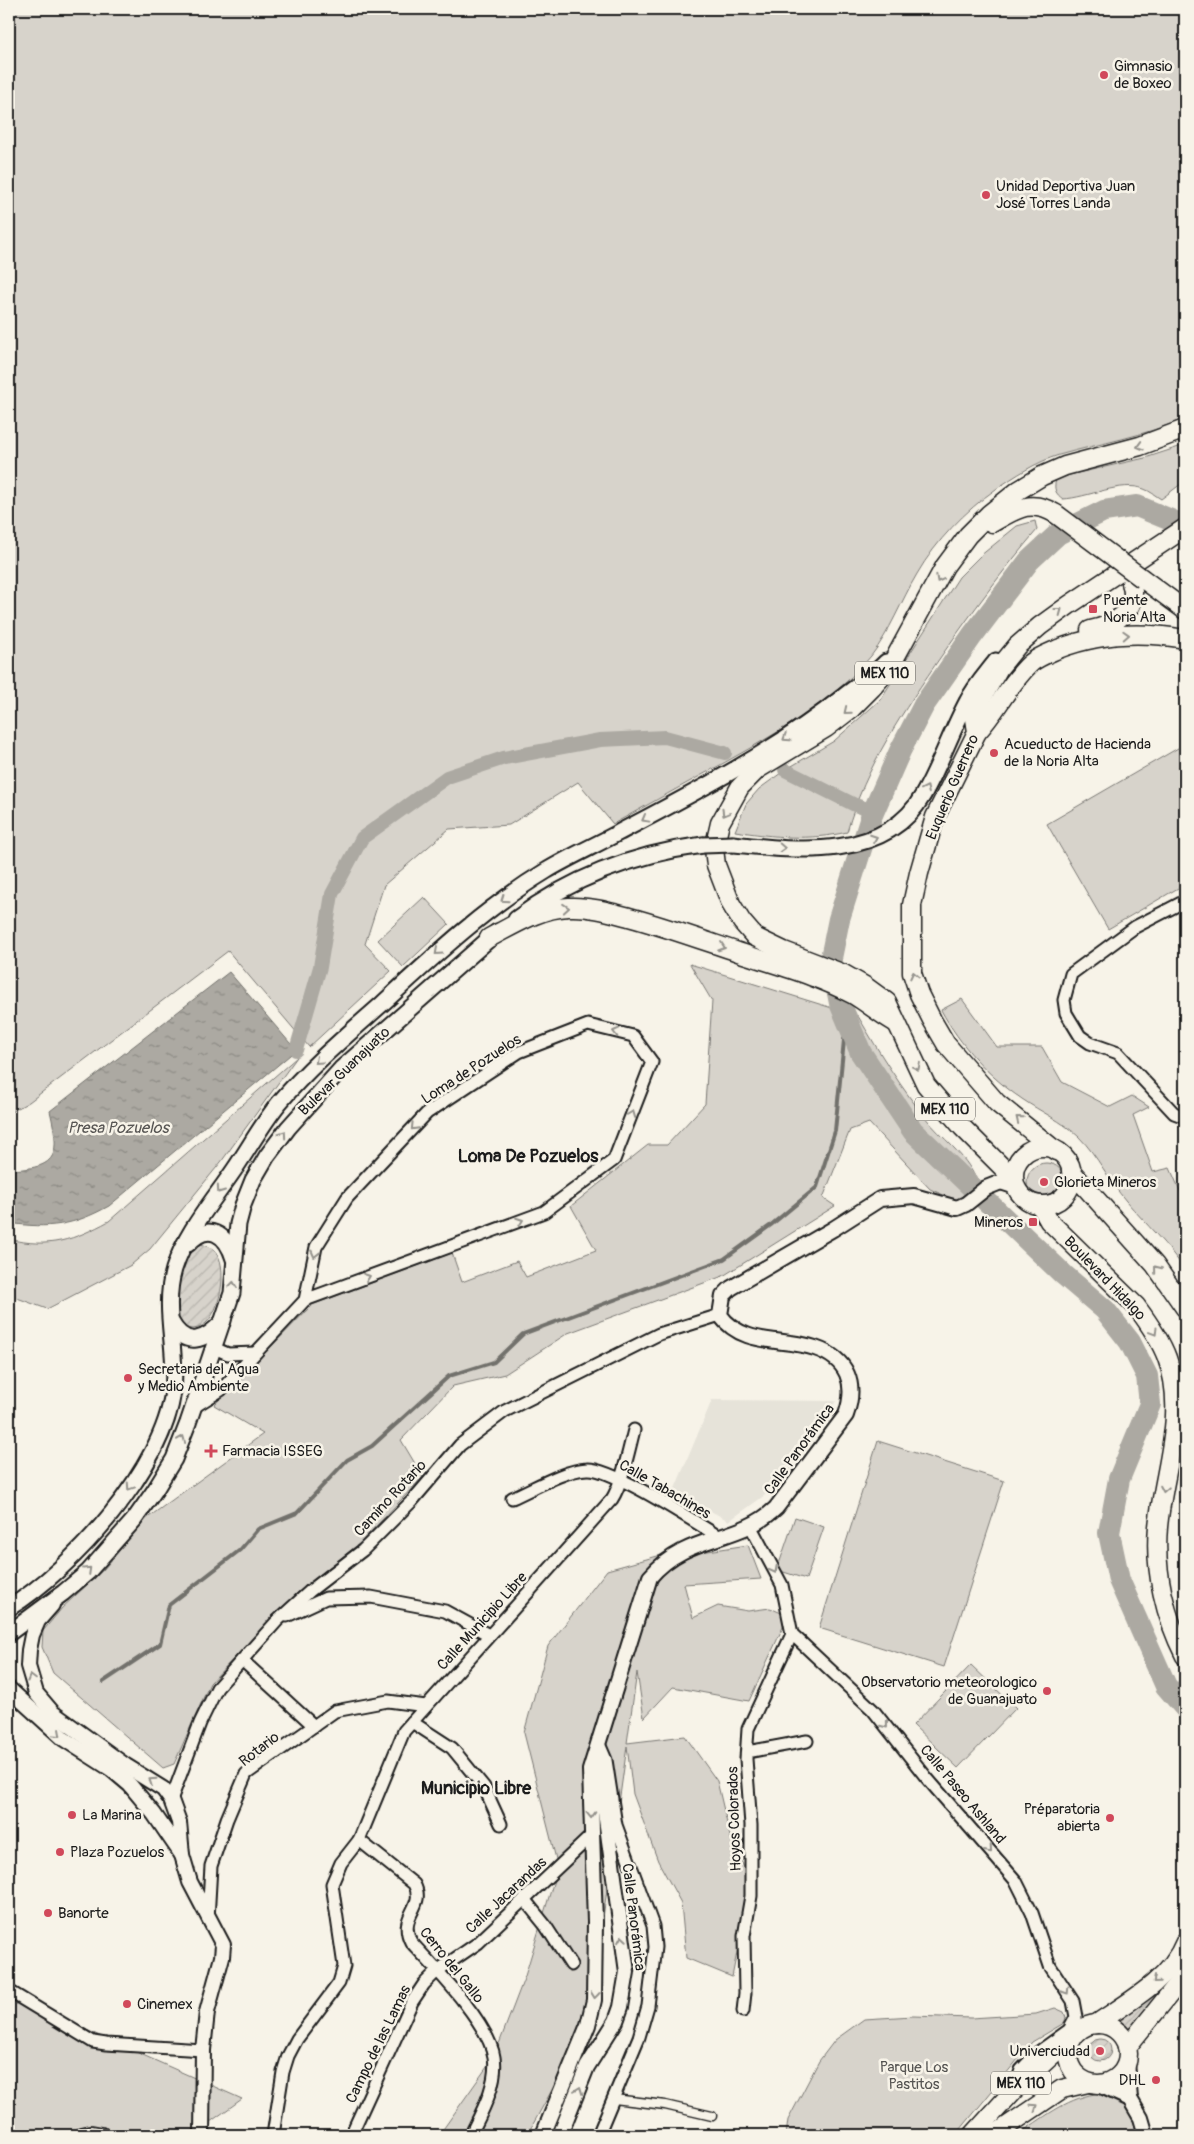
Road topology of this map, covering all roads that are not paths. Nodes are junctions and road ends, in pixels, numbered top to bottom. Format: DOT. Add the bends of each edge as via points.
graph roads {
  1 [pos="1185,429"];
  2 [pos="1185,528"];
  3 [pos="950,560"];
  4 [pos="1137,581"];
  5 [pos="1185,610"];
  6 [pos="1040,626"];
  7 [pos="1185,639"];
  8 [pos="904,641"];
  9 [pos="1018,677"];
  10 [pos="977,732"];
  11 [pos="1185,901"];
  12 [pos="488,938"];
  13 [pos="896,1023"];
  14 [pos="1185,1117"];
  15 [pos="1056,1151"];
  16 [pos="1072,1171"];
  17 [pos="1015,1183"];
  18 [pos="1040,1205"];
  19 [pos="184,1248"];
  20 [pos="235,1263"];
  21 [pos="305,1300"];
  22 [pos="1185,1308"];
  23 [pos="720,1315"];
  24 [pos="224,1320"];
  25 [pos="171,1322"];
  26 [pos="214,1348"];
  27 [pos="255,1353"];
  28 [pos="194,1407"];
  29 [pos="634,1430"];
  30 [pos="620,1479"];
  31 [pos="512,1498"];
  32 [pos="751,1527"];
  33 [pos="718,1536"];
  34 [pos="63,1593"];
  35 [pos="9,1608"];
  36 [pos="277,1622"];
  37 [pos="9,1633"];
  38 [pos="792,1634"];
  39 [pos="489,1635"];
  40 [pos="1184,1652"];
  41 [pos="242,1660"];
  42 [pos="9,1689"];
  43 [pos="426,1706"];
  44 [pos="412,1722"];
  45 [pos="314,1726"];
  46 [pos="807,1741"];
  47 [pos="597,1745"];
  48 [pos="747,1752"];
  49 [pos="171,1800"];
  50 [pos="501,1824"];
  51 [pos="592,1835"];
  52 [pos="359,1840"];
  53 [pos="182,1856"];
  54 [pos="524,1899"];
  55 [pos="208,1918"];
  56 [pos="1185,1942"];
  57 [pos="571,1965"];
  58 [pos="438,1971"];
  59 [pos="1185,1975"];
  60 [pos="9,1991"];
  61 [pos="743,2011"];
  62 [pos="1096,2024"];
  63 [pos="1074,2036"];
  64 [pos="203,2050"];
  65 [pos="1127,2055"];
  66 [pos="1093,2084"];
  67 [pos="1015,2089"];
  68 [pos="614,2099"];
  69 [pos="1130,2099"];
  70 [pos="712,2116"];
  71 [pos="473,2130"];
  72 [pos="82,2135"];
  73 [pos="102,2135"];
  74 [pos="202,2135"];
  75 [pos="273,2135"];
  76 [pos="351,2135"];
  77 [pos="543,2135"];
  78 [pos="560,2135"];
  79 [pos="598,2135"];
  80 [pos="973,2135"];
  81 [pos="994,2135"];
  82 [pos="1146,2135"];
  1 -- 3 [label="main road, MEX 110, one-way" via="1140,446 1064,466 1042,476 989,514"];
  6 -- 2 [label="main road, Euquerio Guerrero / MEX 110, one-way"];
  3 -- 4 [label="main road, bridge" via="990,524 1013,511 1044,506 1090,538"];
  3 -- 8 [label="main road, MEX 110, one-way"];
  4 -- 5 [label="main road"];
  4 -- 9 [label="main road" via="1133,600 1123,616 1102,628 1066,635 1034,650 1024,658"];
  6 -- 10 [label="main road, Euquerio Guerrero / MEX 110" via="999,668 974,712"];
  12 -- 6 [label="main road, Bulevar Guanajuato, one-way, bridge" via="536,904 589,877 652,853 733,844 793,849 851,845 876,838 896,826 923,795 967,700 983,678 997,660"];
  9 -- 7 [label="main road, one-way" via="1033,662 1074,643 1127,634"];
  8 -- 13 [label="main road, MEX 110, one-way" via="890,667 852,708 826,728 758,769 740,787 720,823 714,849 716,865 731,904 755,937 844,974 887,1002"];
  8 -- 19 [label="main road, Bulevar Guanajuato, one-way" via="884,665 802,728 754,759 546,871 474,920 310,1069 279,1103 253,1138"];
  9 -- 10 [label="main road"];
  15 -- 10 [label="main road, Euquerio Guerrero / MEX 110, one-way" via="997,1102 946,1044 919,994 912,973 912,905 918,873 935,817"];
  11 -- 14 [label="street" via="1136,927 1072,974 1064,1000 1066,1013 1080,1036 1118,1053 1174,1113"];
  12 -- 13 [label="main road, one-way" via="534,914 569,907 587,908 658,925 821,980 853,995"];
  20 -- 12 [label="main road, Bulevar Guanajuato, one-way" via="243,1205 253,1180 288,1128 342,1069"];
  13 -- 17 [label="main road, MEX 110, one-way" via="926,1085"];
  15 -- 16 [label="main road, MEX 110" via="1069,1162"];
  15 -- 17 [label="main road" via="1048,1148 1031,1151 1018,1162"];
  16 -- 18 [label="main road" via="1067,1193 1055,1202"];
  22 -- 16 [label="main road, MEX 110, one-way" via="1155,1265"];
  17 -- 18 [label="main road, MEX 110" via="1026,1199"];
  17 -- 23 [label="street" via="1001,1182 986,1188 957,1208 914,1196 880,1199 731,1288 723,1296"];
  18 -- 40 [label="main road, Boulevard Hidalgo / MEX 110, one-way" via="1049,1221 1136,1306 1167,1357 1176,1420 1158,1529 1158,1556 1164,1602"];
  19 -- 20 [label="main road" via="196,1236 211,1232 228,1244"];
  19 -- 25 [label="main road, Bulevar Guanajuato" via="174,1269"];
  24 -- 20 [label="main road, Bulevar Guanajuato, one-way" via="232,1294"];
  21 -- 21 [label="street, Loma de Pozuelos, one-way" via="544,1212 614,1160 652,1062 633,1036 588,1025 519,1052 428,1113 347,1198 316,1247"];
  21 -- 27 [label="street"];
  23 -- 32 [label="street, Calle Panorámica" via="734,1330 750,1337 814,1348 827,1354 846,1371 852,1390 846,1415 776,1508"];
  23 -- 36 [label="street, Camino Rotario" via="659,1334 505,1411 460,1445 412,1501 363,1550 310,1590"];
  24 -- 25 [label="main road" via="215,1330 198,1339 176,1332"];
  24 -- 26 [label="main road, Bulevar Guanajuato"];
  25 -- 35 [label="main road, Bulevar Guanajuato, one-way" via="172,1393 164,1425 146,1464 119,1503 62,1567"];
  26 -- 27 [label="street" via="228,1354"];
  26 -- 28 [label="main road, Bulevar Guanajuato"];
  27 -- 28 [label="street" via="221,1390"];
  34 -- 28 [label="main road, Bulevar Guanajuato, one-way" via="88,1572 114,1543 155,1490 174,1459"];
  29 -- 30 [label="street, Calle Municipio Libre"];
  30 -- 31 [label="street, Calle Tabachines" via="587,1468"];
  30 -- 33 [label="street, Calle Tabachines"];
  30 -- 39 [label="street, Calle Municipio Libre" via="612,1499"];
  32 -- 33 [label="street, Calle Panorámica"];
  32 -- 38 [label="street, one-way" via="782,1586"];
  33 -- 47 [label="street, Calle Panorámica" via="671,1556 650,1578"];
  34 -- 37 [label="main road, Bulevar Guanajuato"];
  49 -- 34 [label="street, one-way" via="153,1781 126,1766 53,1713 36,1693 28,1666 32,1635 38,1621"];
  36 -- 39 [label="street" via="326,1598 371,1597 445,1611"];
  36 -- 41 [label="street, Camino Rotario"];
  38 -- 48 [label="street, Hoyos Colorados" via="748,1729"];
  38 -- 67 [label="street, Calle Paseo Ashland, one-way" via="873,1710 1016,1881 1032,1913 1050,1966 1073,2002 1076,2017 1069,2030 1037,2053 1021,2070"];
  39 -- 43 [label="street, Calle Municipio Libre"];
  41 -- 45 [label="street"];
  41 -- 49 [label="street, Camino Rotario" via="217,1688"];
  42 -- 53 [label="street, one-way" via="64,1739 130,1785"];
  43 -- 44 [label="street, Calle Municipio Libre"];
  43 -- 45 [label="street, Rotario" via="388,1701 335,1711"];
  44 -- 50 [label="street" via="452,1748 484,1786"];
  44 -- 52 [label="street, Calle Municipio Libre" via="404,1731"];
  45 -- 55 [label="street, Rotario" via="246,1774 212,1866"];
  46 -- 48 [label="street"];
  47 -- 51 [label="street, Calle Panorámica, one-way" via="590,1770"];
  47 -- 68 [label="street" via="606,1760 616,1825 653,1926 655,1947 648,2006"];
  78 -- 47 [label="street, Calle Panorámica, one-way" via="587,2067 616,2021 627,1972"];
  48 -- 61 [label="street, Hoyos Colorados" via="751,1896 744,1936"];
  49 -- 53 [label="street" via="179,1822"];
  51 -- 54 [label="street, Calle Jacarandas"];
  51 -- 77 [label="street, Calle Panorámica, one-way" via="594,2000 584,2034"];
  52 -- 58 [label="street, Cerro del Gallo" via="414,1884 418,1891 406,1926 407,1934"];
  52 -- 75 [label="street, Calle Municipio Libre" via="341,1863 332,1884 344,1966 339,1983 288,2056"];
  53 -- 55 [label="street" via="190,1882"];
  54 -- 57 [label="street"];
  54 -- 58 [label="street, Calle Jacarandas" via="478,1943"];
  55 -- 64 [label="street" via="223,1945 207,2012"];
  56 -- 62 [label="main road, MEX 110, one-way" via="1178,1957 1154,1983"];
  58 -- 71 [label="street, Cerro del Gallo" via="483,2028 494,2056 488,2095"];
  58 -- 76 [label="street, Campo de las Lamas" via="412,2002"];
  59 -- 65 [label="main road, MEX 110"];
  60 -- 64 [label="street" via="94,2042"];
  62 -- 63 [label="main road, MEX 110"];
  62 -- 65 [label="main road" via="1119,2033"];
  63 -- 66 [label="main road, MEX 110" via="1068,2053 1069,2063 1073,2071"];
  63 -- 67 [label="main road, MEX 110"];
  64 -- 74 [label="street"];
  65 -- 66 [label="main road, MEX 110" via="1116,2078 1107,2083"];
  65 -- 69 [label="street"];
  66 -- 69 [label="street"];
  81 -- 66 [label="main road, MEX 110, one-way" via="1062,2089"];
  67 -- 80 [label="main road, MEX 110"];
  68 -- 70 [label="street" via="665,2105"];
  68 -- 79 [label="street"];
  69 -- 82 [label="street"];
  72 -- 73 [label="street"];
}
